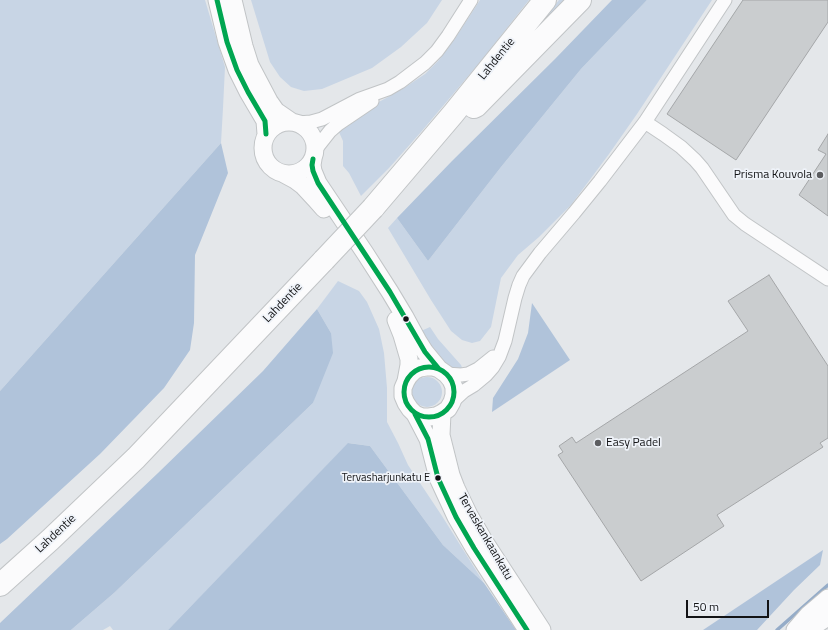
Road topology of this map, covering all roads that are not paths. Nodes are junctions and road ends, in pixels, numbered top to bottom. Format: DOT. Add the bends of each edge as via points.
graph roads {
  1 [pos="217,0"];
  2 [pos="233,0"];
  3 [pos="471,0"];
  4 [pos="545,0"];
  5 [pos="580,0"];
  6 [pos="725,0"];
  7 [pos="388,89"];
  8 [pos="453,114"];
  9 [pos="645,122"];
  10 [pos="295,123"];
  11 [pos="266,134"];
  12 [pos="314,154"];
  13 [pos="282,173"];
  14 [pos="828,279"];
  15 [pos="505,341"];
  16 [pos="443,371"];
  17 [pos="406,381"];
  18 [pos="447,408"];
  19 [pos="416,414"];
  20 [pos="0,585"];
  21 [pos="828,598"];
  22 [pos="828,615"];
  23 [pos="811,628"];
  24 [pos="527,630"];
  25 [pos="542,630"];
  26 [pos="795,630"];
  1 -- 11 [label="street" via="237,70 265,121"];
  2 -- 10 [label="street" via="250,65 269,102 276,111"];
  3 -- 7 [label="street" via="437,51 413,73"];
  4 -- 8 [label="highway, Lahdentie"];
  5 -- 8 [label="highway" via="476,106"];
  6 -- 9 [label="street"];
  7 -- 10 [label="street" via="360,99 322,118"];
  7 -- 12 [label="street" via="330,131"];
  8 -- 20 [label="highway, Lahdentie, bridge" via="373,208 136,458"];
  9 -- 14 [label="street" via="695,160 734,215"];
  9 -- 15 [label="street" via="523,276"];
  10 -- 11 [label="street" via="286,121 276,124"];
  10 -- 12 [label="street" via="304,126 310,132 314,140"];
  11 -- 13 [label="street" via="262,146 263,155 274,170"];
  12 -- 13 [label="street" via="300,172"];
  12 -- 16 [label="street" via="312,165 318,183 366,253 424,352"];
  13 -- 17 [label="street" via="303,186 316,200 388,305 402,335 409,359"];
  15 -- 16 [label="street" via="487,363 468,374"];
  15 -- 18 [label="street" via="493,367"];
  16 -- 17 [label="street" via="433,367 420,368"];
  16 -- 18 [label="street" via="454,387 454,395"];
  17 -- 19 [label="street" via="403,396"];
  18 -- 19 [label="street" via="436,416"];
  18 -- 25 [label="street, Tervaskankaankatu" via="441,435 456,488 469,516"];
  19 -- 24 [label="street, Tervaskankaankatu" via="428,439 438,478 456,517"];
  21 -- 26 [label="street"];
  22 -- 23 [label="street"];
}
